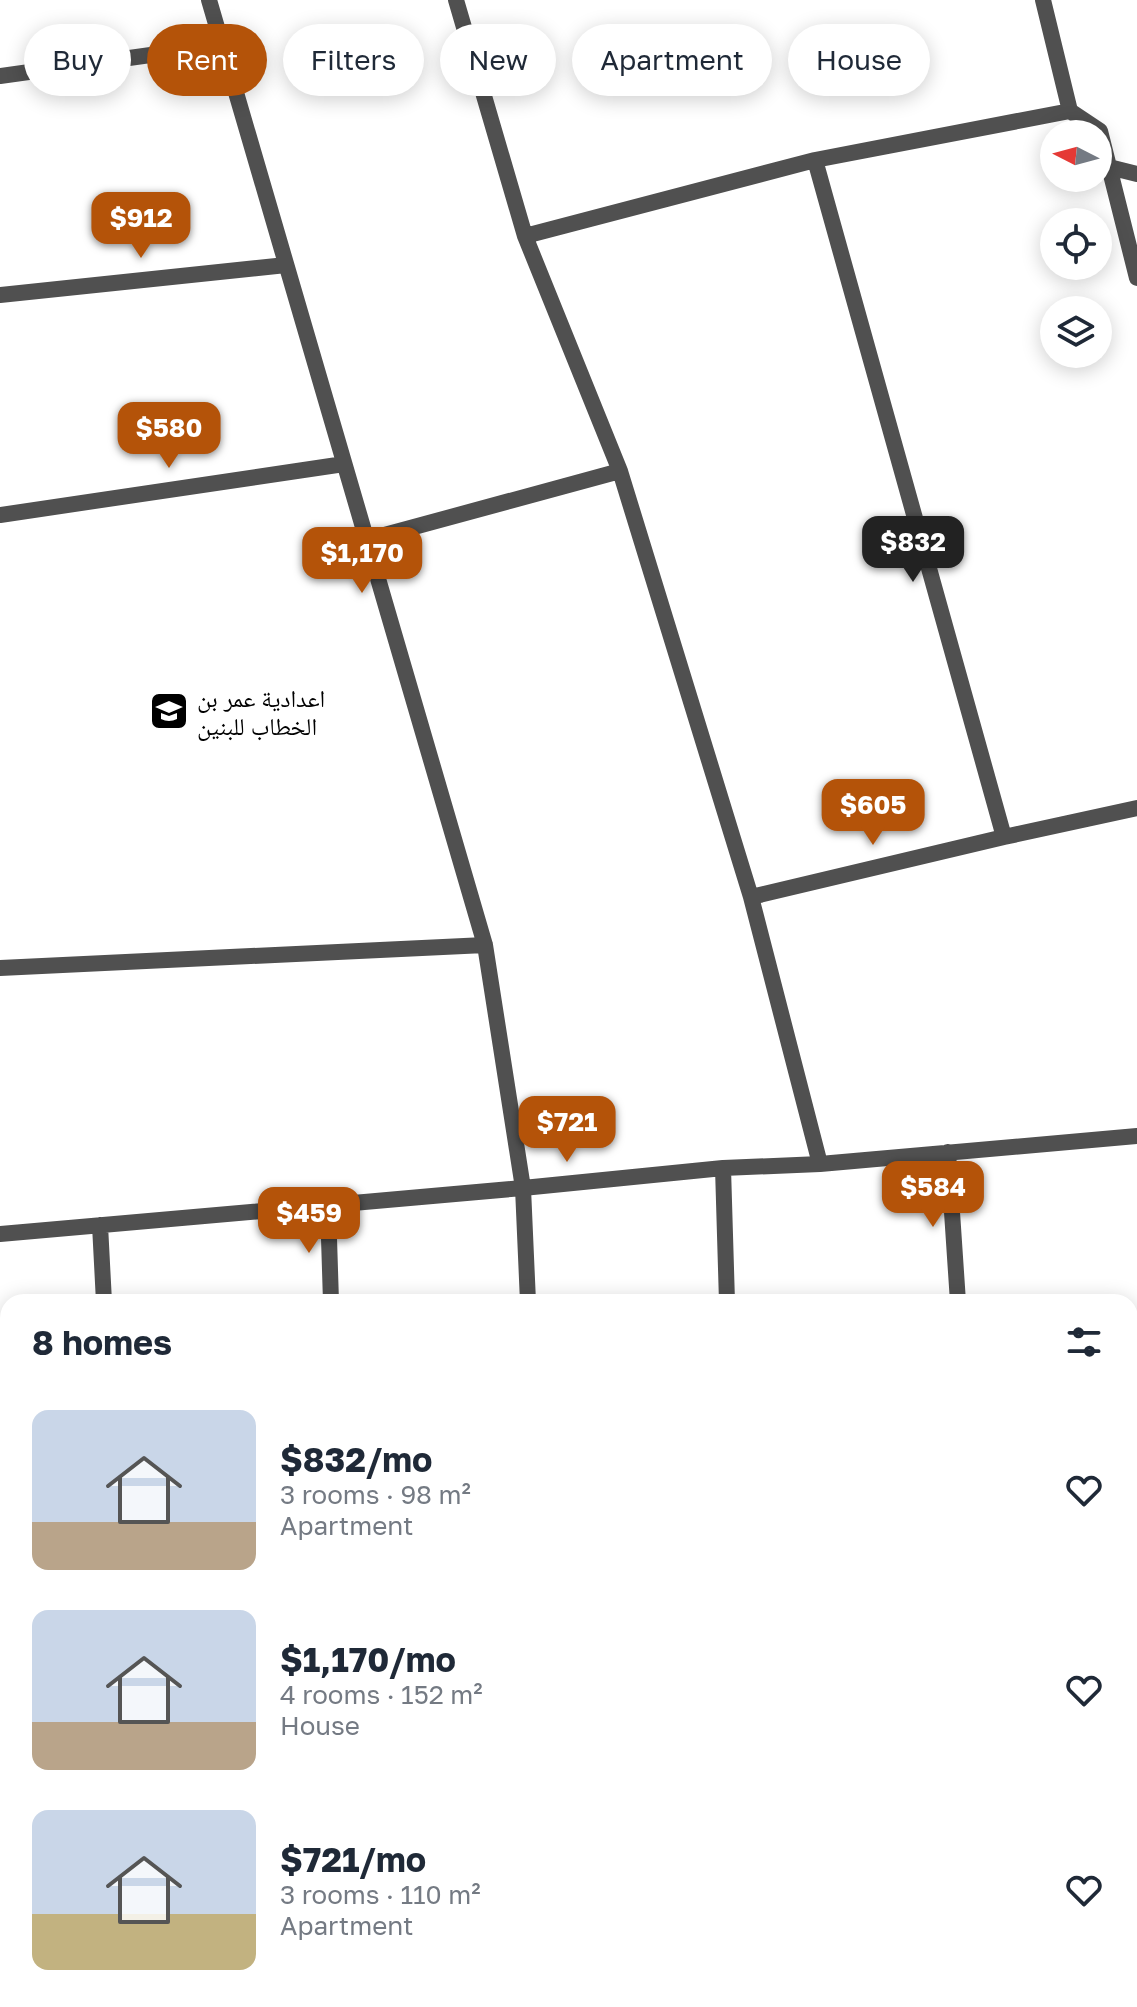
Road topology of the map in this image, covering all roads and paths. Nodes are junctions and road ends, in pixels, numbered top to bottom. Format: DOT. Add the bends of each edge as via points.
graph roads {
  1 [pos="209,0"];
  2 [pos="456,0"];
  3 [pos="1043,0"];
  4 [pos="216,24"];
  5 [pos="147,55"];
  6 [pos="0,76"];
  7 [pos="237,96"];
  8 [pos="1070,111"];
  9 [pos="1084,120"];
  10 [pos="815,160"];
  11 [pos="1112,168"];
  12 [pos="1137,174"];
  13 [pos="1112,179"];
  14 [pos="525,236"];
  15 [pos="286,265"];
  16 [pos="1137,278"];
  17 [pos="0,295"];
  18 [pos="344,464"];
  19 [pos="620,471"];
  20 [pos="0,515"];
  21 [pos="366,540"];
  22 [pos="1137,808"];
  23 [pos="1004,837"];
  24 [pos="751,897"];
  25 [pos="485,945"];
  26 [pos="0,968"];
  27 [pos="1137,1136"];
  28 [pos="948,1152"];
  29 [pos="820,1164"];
  30 [pos="723,1168"];
  31 [pos="523,1188"];
  32 [pos="328,1206"];
  33 [pos="100,1225"];
  34 [pos="0,1234"];
  35 [pos="104,1294"];
  36 [pos="331,1294"];
  37 [pos="528,1294"];
  38 [pos="727,1294"];
  39 [pos="957,1294"];
  1 -- 4 [label="street"];
  2 -- 14 [label="street"];
  3 -- 8 [label="street"];
  5 -- 6 [label="street"];
  7 -- 15 [label="street"];
  8 -- 9 [label="street"];
  8 -- 10 [label="street"];
  10 -- 14 [label="street"];
  10 -- 23 [label="street"];
  11 -- 12 [label="street"];
  13 -- 16 [label="street"];
  14 -- 19 [label="street"];
  15 -- 17 [label="street"];
  15 -- 18 [label="street"];
  18 -- 20 [label="street"];
  18 -- 21 [label="street"];
  19 -- 21 [label="street"];
  19 -- 24 [label="street"];
  21 -- 25 [label="street"];
  22 -- 23 [label="street"];
  23 -- 24 [label="street"];
  24 -- 29 [label="street"];
  25 -- 26 [label="street"];
  25 -- 31 [label="street"];
  27 -- 28 [label="street"];
  28 -- 29 [label="street"];
  28 -- 39 [label="street"];
  29 -- 30 [label="street"];
  30 -- 31 [label="street"];
  30 -- 38 [label="street"];
  31 -- 32 [label="street"];
  31 -- 37 [label="street"];
  32 -- 33 [label="street"];
  32 -- 36 [label="street"];
  33 -- 34 [label="street"];
  33 -- 35 [label="street"];
}
